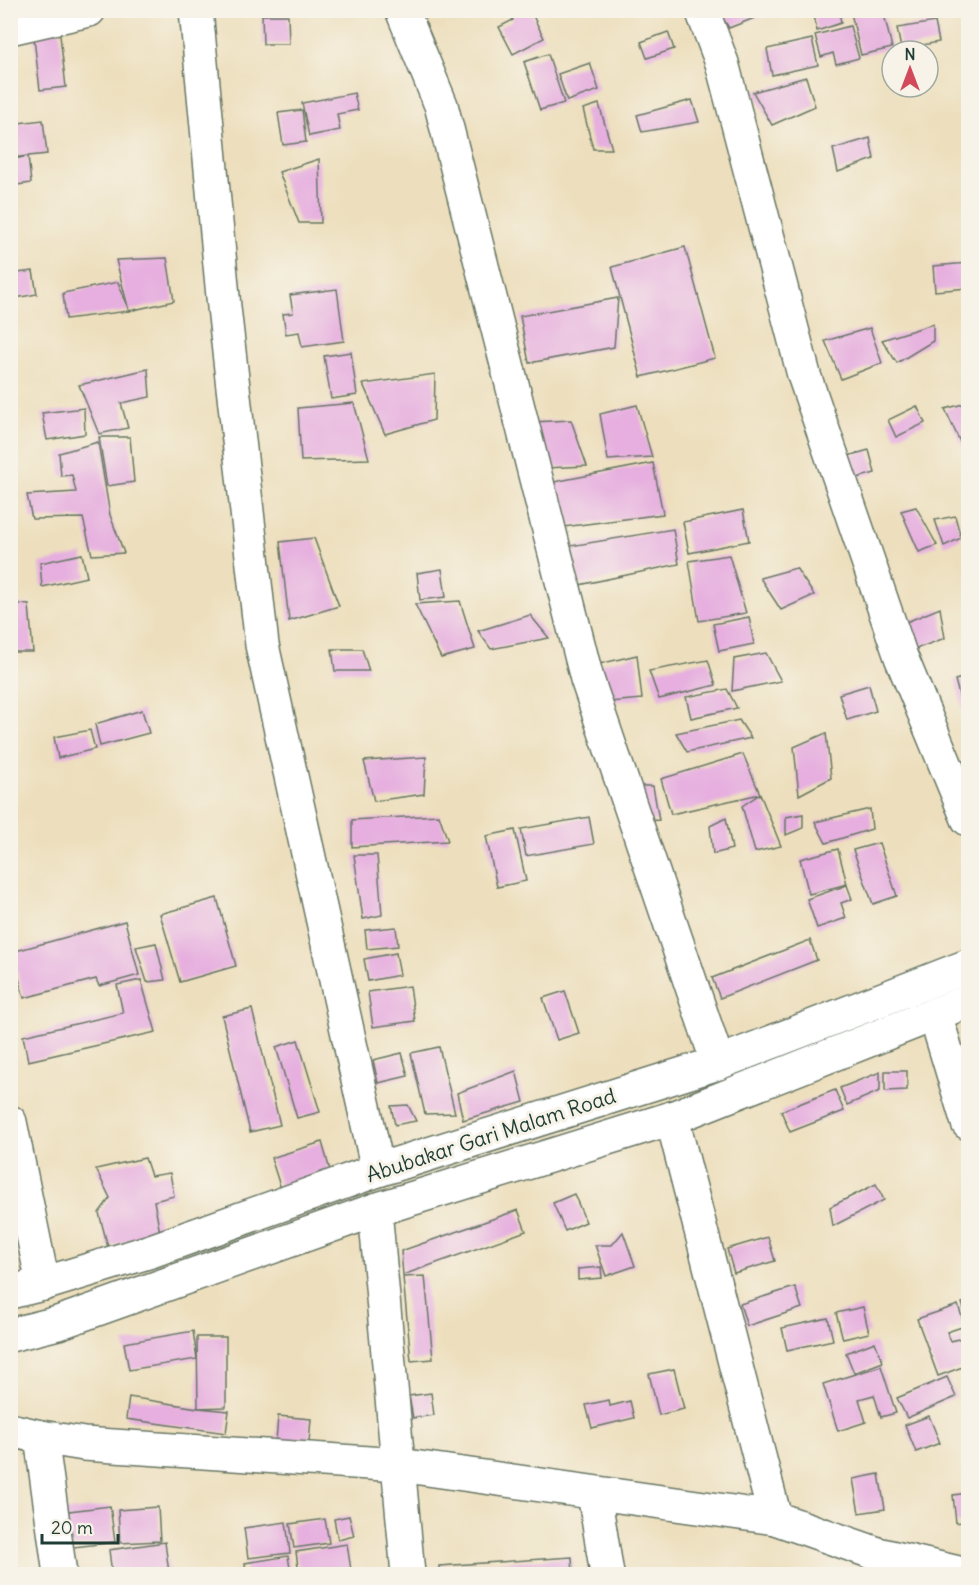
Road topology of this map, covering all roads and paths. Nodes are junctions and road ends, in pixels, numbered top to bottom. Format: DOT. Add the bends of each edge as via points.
graph roads {
  1 [pos="88,10"];
  2 [pos="196,10"];
  3 [pos="402,10"];
  4 [pos="702,10"];
  5 [pos="10,28"];
  6 [pos="969,819"];
  7 [pos="969,966"];
  8 [pos="969,1001"];
  9 [pos="935,1014"];
  10 [pos="717,1064"];
  11 [pos="672,1119"];
  12 [pos="10,1122"];
  13 [pos="969,1123"];
  14 [pos="378,1170"];
  15 [pos="375,1210"];
  16 [pos="43,1284"];
  17 [pos="10,1292"];
  18 [pos="10,1335"];
  19 [pos="26,1433"];
  20 [pos="399,1465"];
  21 [pos="594,1493"];
  22 [pos="775,1518"];
  23 [pos="880,1564"];
  24 [pos="60,1575"];
  25 [pos="408,1575"];
  26 [pos="607,1575"];
  27 [pos="963,1575"];
  1 -- 5 [label="street"];
  2 -- 14 [label="street" via="262,645"];
  3 -- 10 [label="street" via="441,105 587,679"];
  4 -- 6 [label="street" via="722,63 804,375 901,657"];
  7 -- 10 [label="street, Abubakar Gari Malam Road"];
  8 -- 9 [label="street"];
  9 -- 11 [label="street"];
  9 -- 13 [label="street"];
  10 -- 14 [label="street, Abubakar Gari Malam Road"];
  11 -- 15 [label="street"];
  11 -- 22 [label="street"];
  12 -- 16 [label="street"];
  14 -- 16 [label="street, Abubakar Gari Malam Road" via="150,1251"];
  15 -- 18 [label="street" via="58,1323"];
  15 -- 20 [label="street"];
  16 -- 17 [label="street, Abubakar Gari Malam Road"];
  19 -- 20 [label="street" via="84,1444"];
  19 -- 24 [label="street"];
  20 -- 21 [label="street"];
  20 -- 25 [label="street"];
  21 -- 22 [label="street"];
  21 -- 26 [label="street"];
  22 -- 23 [label="street"];
  23 -- 27 [label="street"];
}
